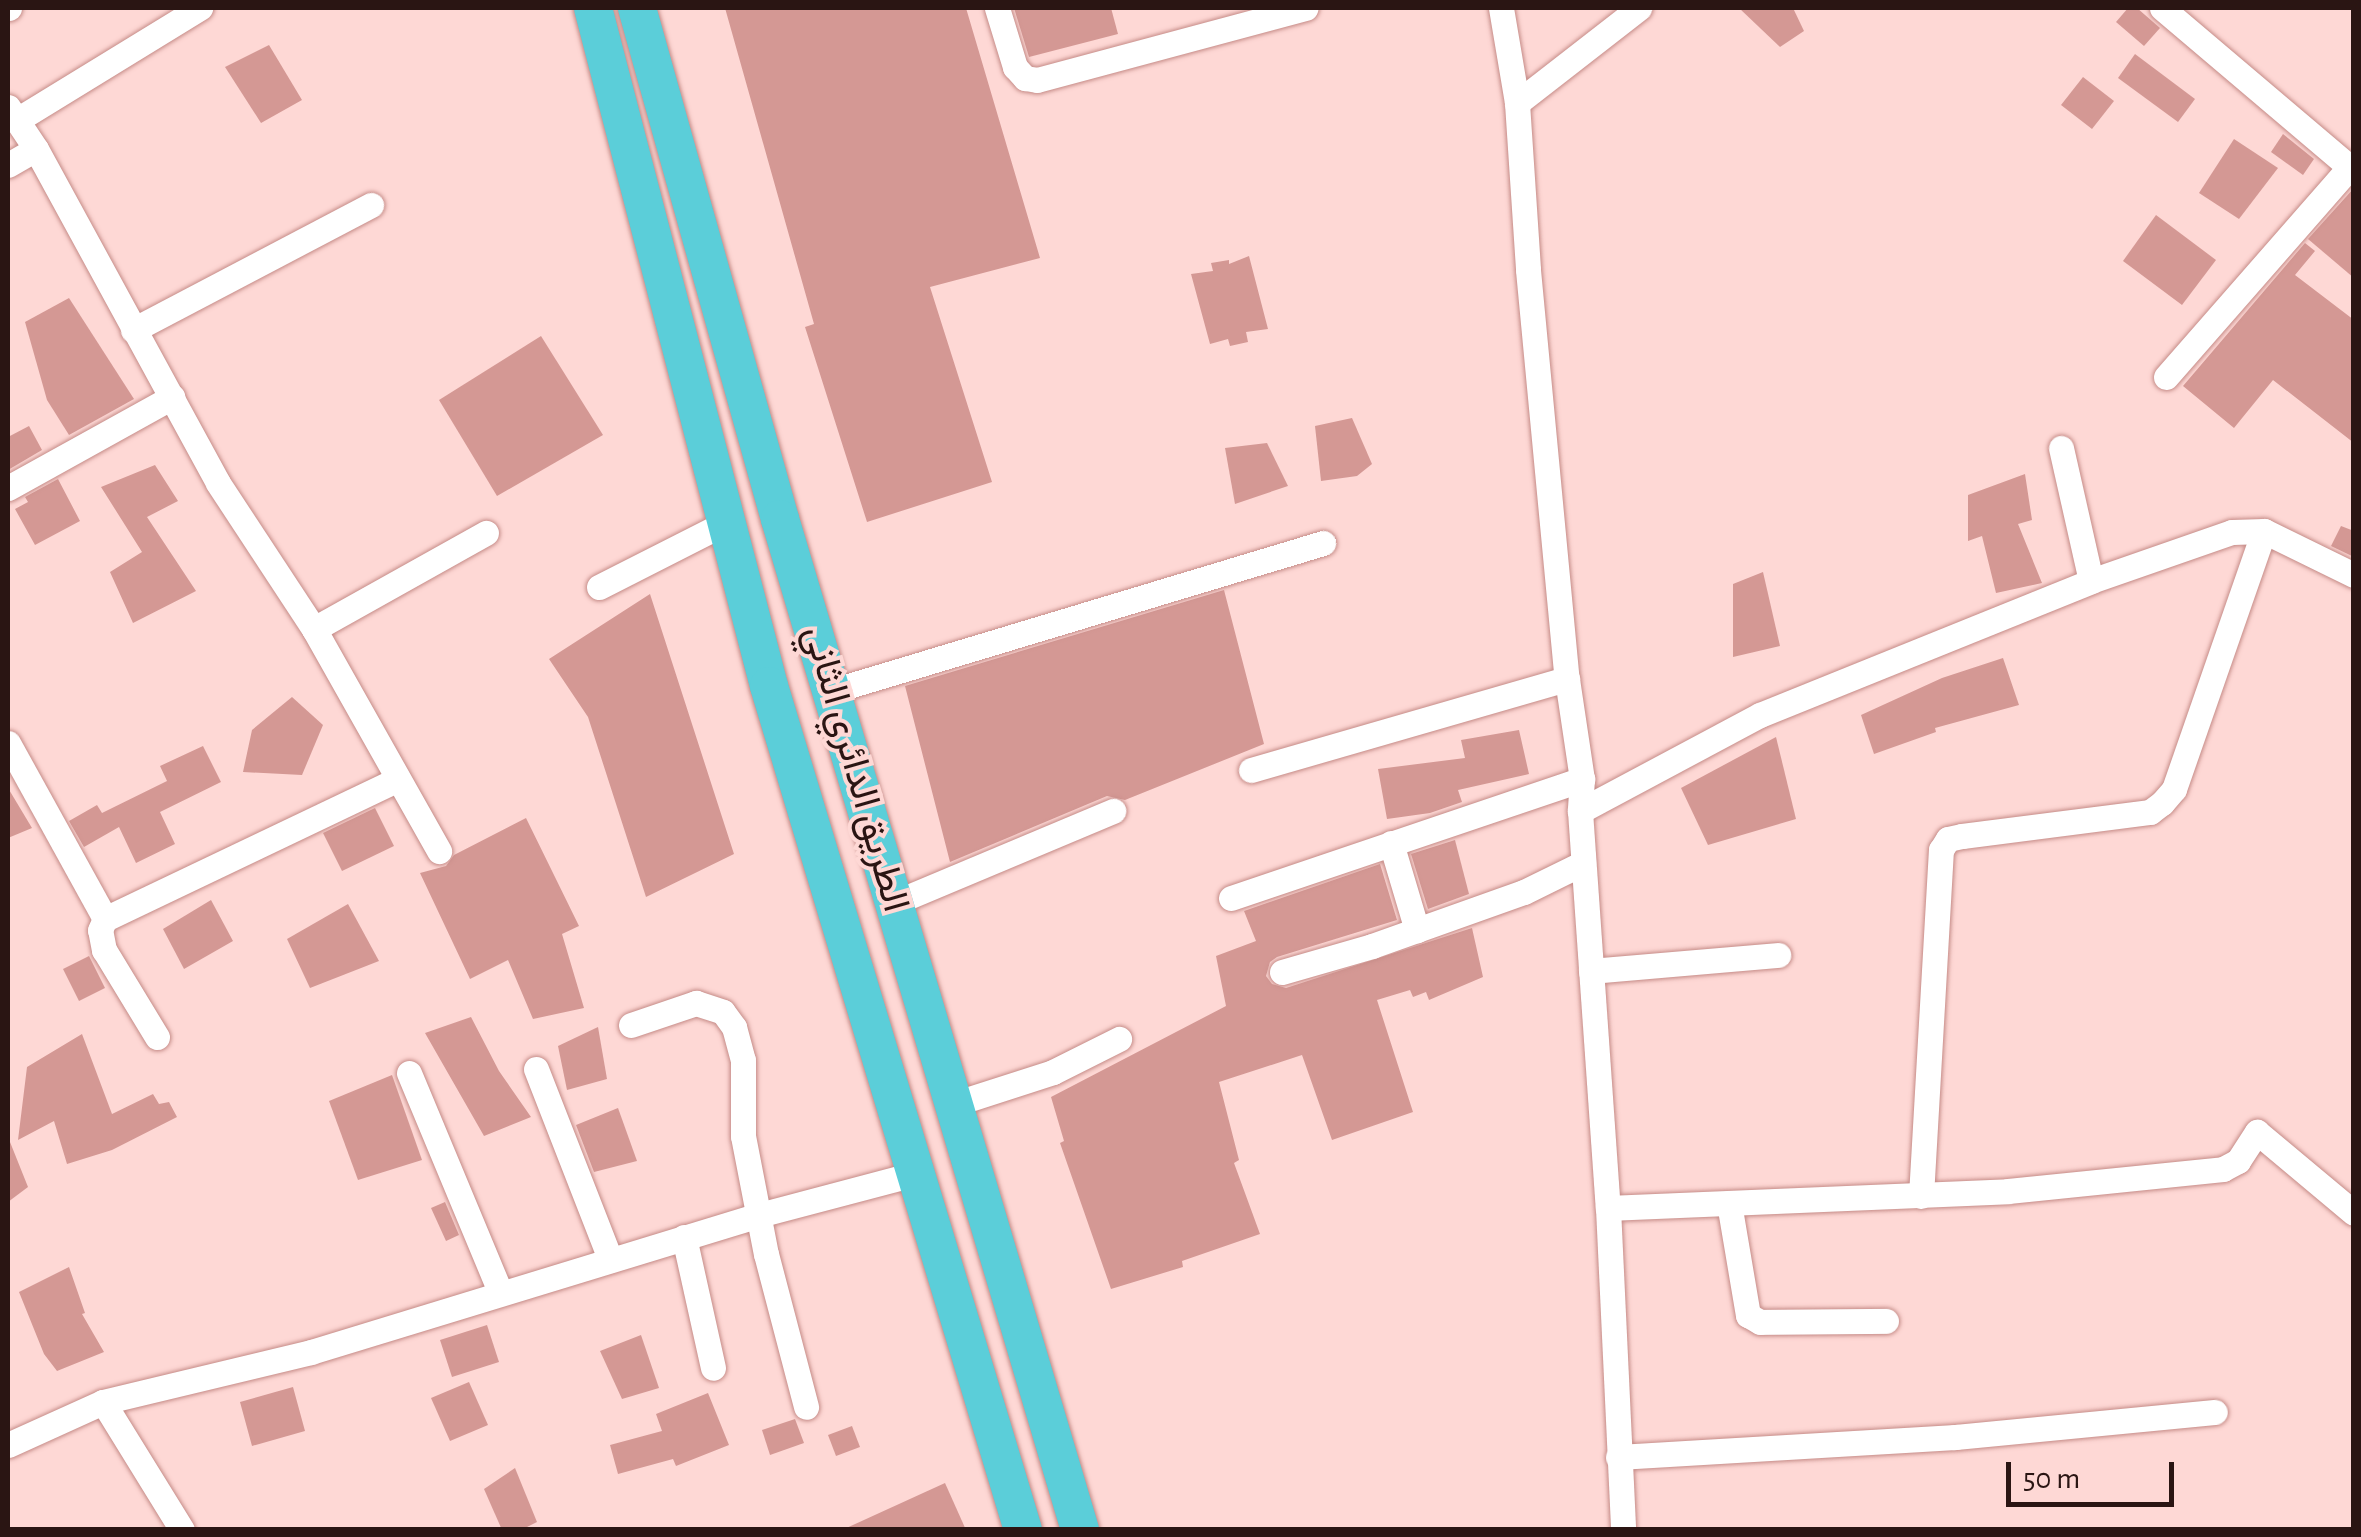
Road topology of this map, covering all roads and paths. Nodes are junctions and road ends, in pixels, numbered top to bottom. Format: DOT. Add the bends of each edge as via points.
graph roads {
  1 [pos="200,8"];
  2 [pos="593,8"];
  3 [pos="637,8"];
  4 [pos="997,8"];
  5 [pos="1305,8"];
  6 [pos="1501,8"];
  7 [pos="1639,8"];
  8 [pos="2162,8"];
  9 [pos="1517,103"];
  10 [pos="12,114"];
  11 [pos="36,149"];
  12 [pos="8,165"];
  13 [pos="2352,170"];
  14 [pos="371,205"];
  15 [pos="133,330"];
  16 [pos="2166,377"];
  17 [pos="744,388"];
  18 [pos="172,397"];
  19 [pos="694,400"];
  20 [pos="2062,448"];
  21 [pos="8,488"];
  22 [pos="780,518"];
  23 [pos="725,523"];
  24 [pos="2264,531"];
  25 [pos="486,533"];
  26 [pos="1323,543"];
  27 [pos="2354,575"];
  28 [pos="2092,581"];
  29 [pos="599,587"];
  30 [pos="314,628"];
  31 [pos="1567,678"];
  32 [pos="832,692"];
  33 [pos="8,743"];
  34 [pos="1252,770"];
  35 [pos="1582,779"];
  36 [pos="397,780"];
  37 [pos="1113,811"];
  38 [pos="1580,811"];
  39 [pos="1391,843"];
  40 [pos="440,852"];
  41 [pos="1583,863"];
  42 [pos="1231,898"];
  43 [pos="894,903"];
  44 [pos="105,919"];
  45 [pos="1417,930"];
  46 [pos="1778,955"];
  47 [pos="1590,970"];
  48 [pos="1282,972"];
  49 [pos="631,1024"];
  50 [pos="156,1036"];
  51 [pos="1119,1039"];
  52 [pos="536,1069"];
  53 [pos="409,1073"];
  54 [pos="954,1104"];
  55 [pos="914,1174"];
  56 [pos="1920,1196"];
  57 [pos="1730,1203"];
  58 [pos="1608,1208"];
  59 [pos="2354,1214"];
  60 [pos="759,1215"];
  61 [pos="684,1238"];
  62 [pos="610,1260"];
  63 [pos="500,1292"];
  64 [pos="1886,1321"];
  65 [pos="714,1368"];
  66 [pos="103,1402"];
  67 [pos="806,1407"];
  68 [pos="2215,1412"];
  69 [pos="8,1445"];
  70 [pos="1618,1458"];
  71 [pos="182,1530"];
  72 [pos="1023,1530"];
  73 [pos="1080,1530"];
  74 [pos="1624,1530"];
  1 -- 10 [label="street"];
  2 -- 19 [label="highway, الطريق الدائري الثاني"];
  3 -- 17 [label="highway, الطريق الدائري الثاني"];
  4 -- 5 [label="street" via="1015,67 1037,80"];
  6 -- 9 [label="street"];
  7 -- 9 [label="street"];
  8 -- 13 [label="street"];
  9 -- 31 [label="street"];
  10 -- 11 [label="street"];
  11 -- 12 [label="street"];
  11 -- 15 [label="street"];
  13 -- 16 [label="street"];
  14 -- 15 [label="street"];
  15 -- 18 [label="street"];
  17 -- 19 [label="highway" via="720,403"];
  17 -- 22 [label="highway, الطريق الدائري الثاني"];
  18 -- 21 [label="street"];
  18 -- 30 [label="street" via="218,484"];
  19 -- 23 [label="highway, الطريق الدائري الثاني"];
  20 -- 28 [label="street"];
  22 -- 23 [label="highway" via="755,506"];
  22 -- 32 [label="highway, الطريق الدائري الثاني"];
  23 -- 29 [label="street"];
  23 -- 55 [label="highway, الطريق الدائري الثاني"];
  24 -- 27 [label="street"];
  24 -- 28 [label="street" via="2232,532"];
  24 -- 56 [label="street" via="2174,789 2162,803 2150,812 1962,836 1941,850"];
  25 -- 30 [label="street"];
  26 -- 32 [label="street"];
  28 -- 38 [label="street" via="1760,715"];
  30 -- 36 [label="street"];
  31 -- 34 [label="street"];
  31 -- 35 [label="street"];
  32 -- 43 [label="highway, الطريق الدائري الثاني"];
  33 -- 44 [label="street"];
  35 -- 38 [label="street"];
  35 -- 39 [label="street"];
  36 -- 40 [label="street"];
  36 -- 44 [label="street"];
  37 -- 43 [label="street"];
  38 -- 41 [label="street"];
  39 -- 42 [label="street"];
  39 -- 45 [label="street"];
  41 -- 45 [label="street"];
  41 -- 47 [label="street"];
  43 -- 54 [label="highway, الطريق الدائري الثاني"];
  44 -- 50 [label="street" via="104,950"];
  45 -- 48 [label="street"];
  46 -- 47 [label="street"];
  47 -- 58 [label="street"];
  49 -- 60 [label="street" via="696,1003 723,1012 734,1027 744,1060 740,1109"];
  51 -- 54 [label="street" via="1053,1072"];
  52 -- 62 [label="street"];
  53 -- 63 [label="street"];
  54 -- 73 [label="highway, الطريق الدائري الثاني"];
  55 -- 60 [label="street"];
  55 -- 72 [label="highway, الطريق الدائري الثاني"];
  56 -- 57 [label="street"];
  56 -- 59 [label="street" via="2223,1169 2238,1162 2257,1132"];
  57 -- 58 [label="street"];
  57 -- 64 [label="street" via="1748,1315 1760,1322"];
  58 -- 70 [label="street"];
  60 -- 61 [label="street"];
  60 -- 67 [label="street"];
  61 -- 62 [label="street"];
  61 -- 65 [label="street"];
  62 -- 63 [label="street"];
  63 -- 66 [label="street" via="311,1352"];
  66 -- 69 [label="street"];
  66 -- 71 [label="street"];
  68 -- 70 [label="street"];
  70 -- 74 [label="street"];
}
